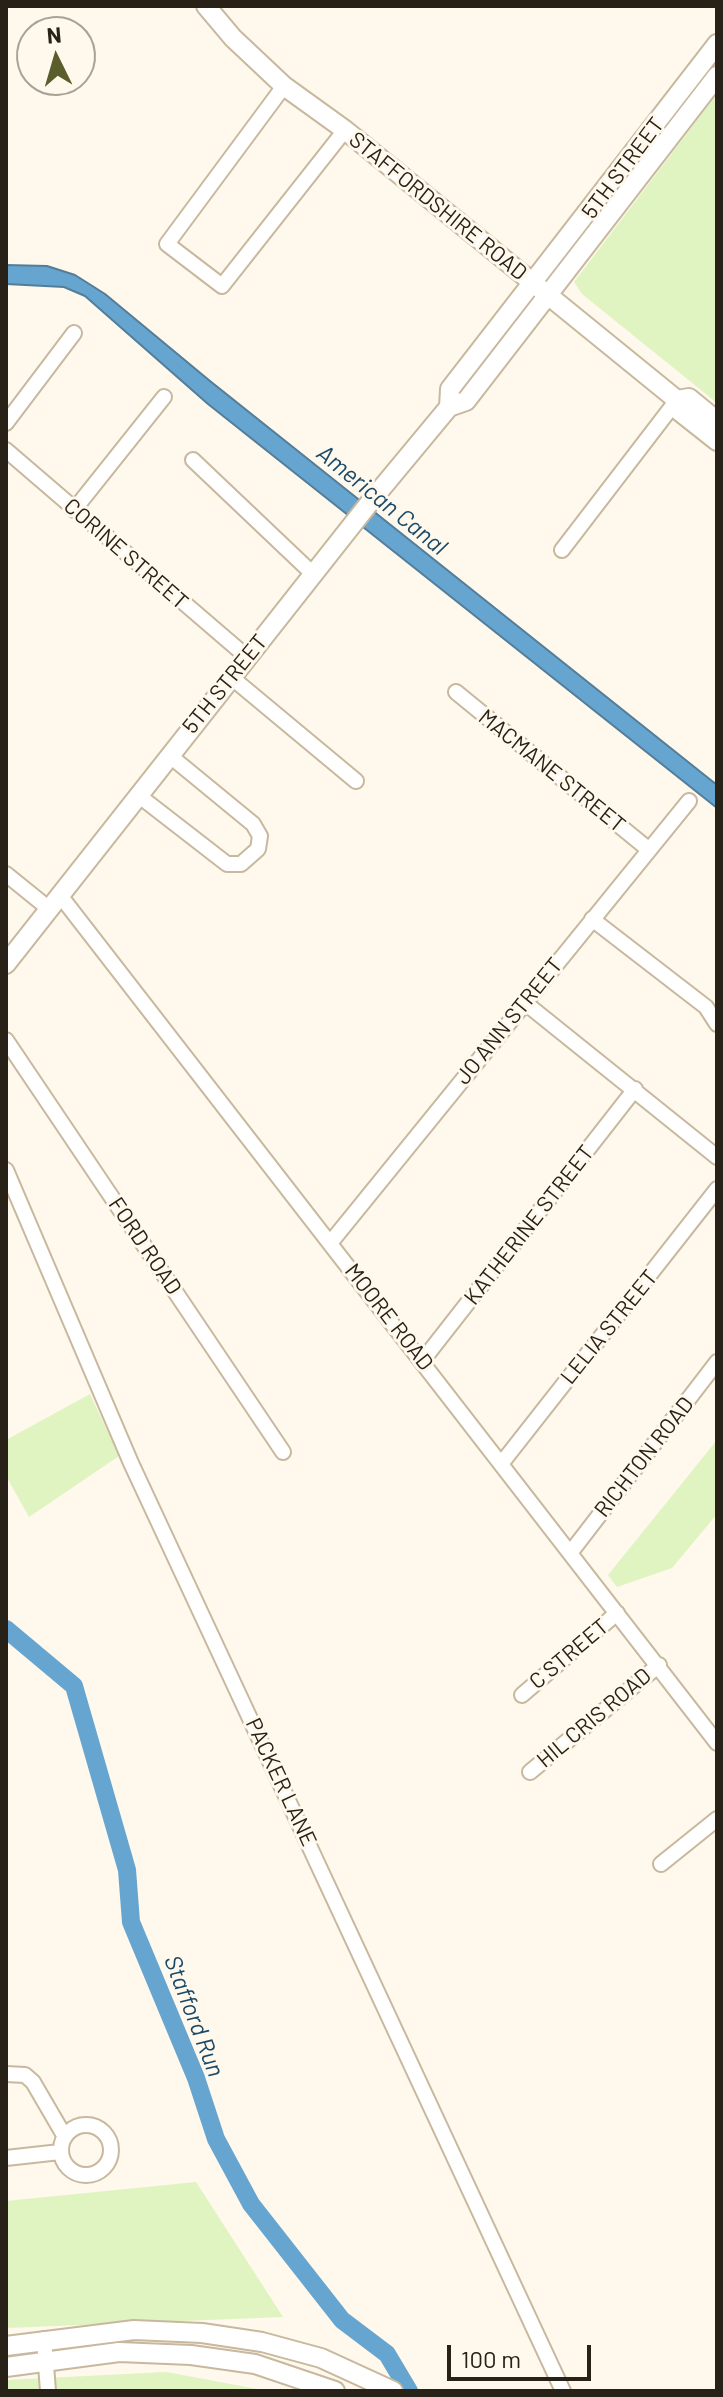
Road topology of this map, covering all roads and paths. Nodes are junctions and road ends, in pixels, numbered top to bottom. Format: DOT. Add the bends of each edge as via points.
graph roads {
  1 [pos="206,6"];
  2 [pos="717,44"];
  3 [pos="713,70"];
  4 [pos="284,86"];
  5 [pos="345,130"];
  6 [pos="640,145"];
  7 [pos="656,156"];
  8 [pos="606,205"];
  9 [pos="542,290"];
  10 [pos="74,333"];
  11 [pos="482,350"];
  12 [pos="500,358"];
  13 [pos="164,397"];
  14 [pos="677,400"];
  15 [pos="449,407"];
  16 [pos="717,421"];
  17 [pos="6,423"];
  18 [pos="717,441"];
  19 [pos="6,450"];
  20 [pos="193,460"];
  21 [pos="74,510"];
  22 [pos="562,550"];
  23 [pos="313,574"];
  24 [pos="247,657"];
  25 [pos="231,677"];
  26 [pos="456,692"];
  27 [pos="169,755"];
  28 [pos="356,781"];
  29 [pos="138,795"];
  30 [pos="689,801"];
  31 [pos="648,849"];
  32 [pos="6,874"];
  33 [pos="54,901"];
  34 [pos="592,919"];
  35 [pos="6,964"];
  36 [pos="524,1002"];
  37 [pos="717,1024"];
  38 [pos="6,1040"];
  39 [pos="635,1089"];
  40 [pos="717,1157"];
  41 [pos="6,1170"];
  42 [pos="717,1189"];
  43 [pos="331,1242"];
  44 [pos="423,1360"];
  45 [pos="717,1362"];
  46 [pos="283,1452"];
  47 [pos="501,1464"];
  48 [pos="571,1552"];
  49 [pos="617,1613"];
  50 [pos="659,1665"];
  51 [pos="522,1695"];
  52 [pos="717,1743"];
  53 [pos="530,1772"];
  54 [pos="717,1819"];
  55 [pos="661,1864"];
  56 [pos="6,2074"];
  57 [pos="65,2137"];
  58 [pos="60,2152"];
  59 [pos="6,2158"];
  60 [pos="44,2339"];
  61 [pos="6,2346"];
  62 [pos="46,2360"];
  63 [pos="6,2367"];
  64 [pos="48,2391"];
  65 [pos="335,2391"];
  66 [pos="393,2391"];
  67 [pos="563,2391"];
  1 -- 4 [label="main road, STAFFORDSHIRE ROAD"];
  2 -- 3 [label="main road, 5TH STREET"];
  3 -- 6 [label="main road, 5TH STREET"];
  3 -- 7 [label="main road, 5TH STREET"];
  4 -- 5 [label="main road, STAFFORDSHIRE ROAD"];
  4 -- 5 [label="street" via="167,244 222,286"];
  5 -- 9 [label="main road, STAFFORDSHIRE ROAD"];
  6 -- 7 [label="main road"];
  6 -- 8 [label="main road, 5TH STREET"];
  7 -- 8 [label="main road, 5TH STREET"];
  8 -- 9 [label="main road, 5TH STREET"];
  9 -- 11 [label="main road, 5TH STREET"];
  9 -- 12 [label="main road, 5TH STREET"];
  9 -- 14 [label="main road, STAFFORDSHIRE ROAD"];
  10 -- 17 [label="street"];
  11 -- 12 [label="main road"];
  11 -- 15 [label="main road, 5TH STREET" via="450,389"];
  12 -- 15 [label="main road, 5TH STREET" via="466,401"];
  13 -- 21 [label="street"];
  14 -- 16 [label="main road, STAFFORDSHIRE ROAD" via="689,398"];
  14 -- 18 [label="main road, STAFFORDSHIRE ROAD" via="679,411"];
  14 -- 22 [label="street"];
  15 -- 23 [label="main road, 5TH STREET"];
  19 -- 21 [label="street, CORINE STREET"];
  20 -- 23 [label="street"];
  21 -- 24 [label="street, CORINE STREET"];
  23 -- 24 [label="main road, 5TH STREET"];
  24 -- 25 [label="main road, 5TH STREET"];
  25 -- 27 [label="main road, 5TH STREET"];
  25 -- 28 [label="street"];
  26 -- 31 [label="street, MACMANE STREET"];
  27 -- 29 [label="main road, 5TH STREET"];
  27 -- 29 [label="street" via="253,824 260,836 258,849 241,864 227,864"];
  29 -- 33 [label="main road, 5TH STREET"];
  30 -- 31 [label="street, JO ANN STREET"];
  31 -- 34 [label="street, JO ANN STREET"];
  32 -- 33 [label="street, MOORE ROAD"];
  33 -- 35 [label="main road, 5TH STREET"];
  33 -- 43 [label="street, MOORE ROAD"];
  34 -- 36 [label="street, JO ANN STREET"];
  34 -- 37 [label="street" via="706,1007"];
  36 -- 39 [label="street"];
  36 -- 43 [label="street, JO ANN STREET"];
  38 -- 46 [label="street, FORD ROAD"];
  39 -- 40 [label="street"];
  39 -- 44 [label="street, KATHERINE STREET"];
  41 -- 67 [label="street, PACKER LANE" via="125,1449"];
  42 -- 47 [label="street, LELIA STREET"];
  43 -- 44 [label="street, MOORE ROAD"];
  44 -- 47 [label="street, MOORE ROAD"];
  45 -- 48 [label="street, RICHTON ROAD"];
  47 -- 48 [label="street, MOORE ROAD"];
  48 -- 49 [label="street, MOORE ROAD"];
  49 -- 50 [label="street, MOORE ROAD"];
  49 -- 51 [label="street, C STREET"];
  50 -- 52 [label="street, MOORE ROAD"];
  50 -- 53 [label="street, HIL CRIS ROAD"];
  54 -- 55 [label="street"];
  56 -- 57 [label="street" via="25,2075 33,2082"];
  57 -- 58 [label="street"];
  57 -- 58 [label="street" via="84,2124 97,2127 112,2148 109,2161 101,2171 75,2173"];
  58 -- 59 [label="street"];
  60 -- 61 [label="main road"];
  60 -- 62 [label="street"];
  60 -- 66 [label="main road" via="134,2330 202,2333 321,2358"];
  62 -- 63 [label="main road"];
  62 -- 64 [label="street"];
  62 -- 65 [label="main road" via="119,2352 191,2355 255,2364"];
}
